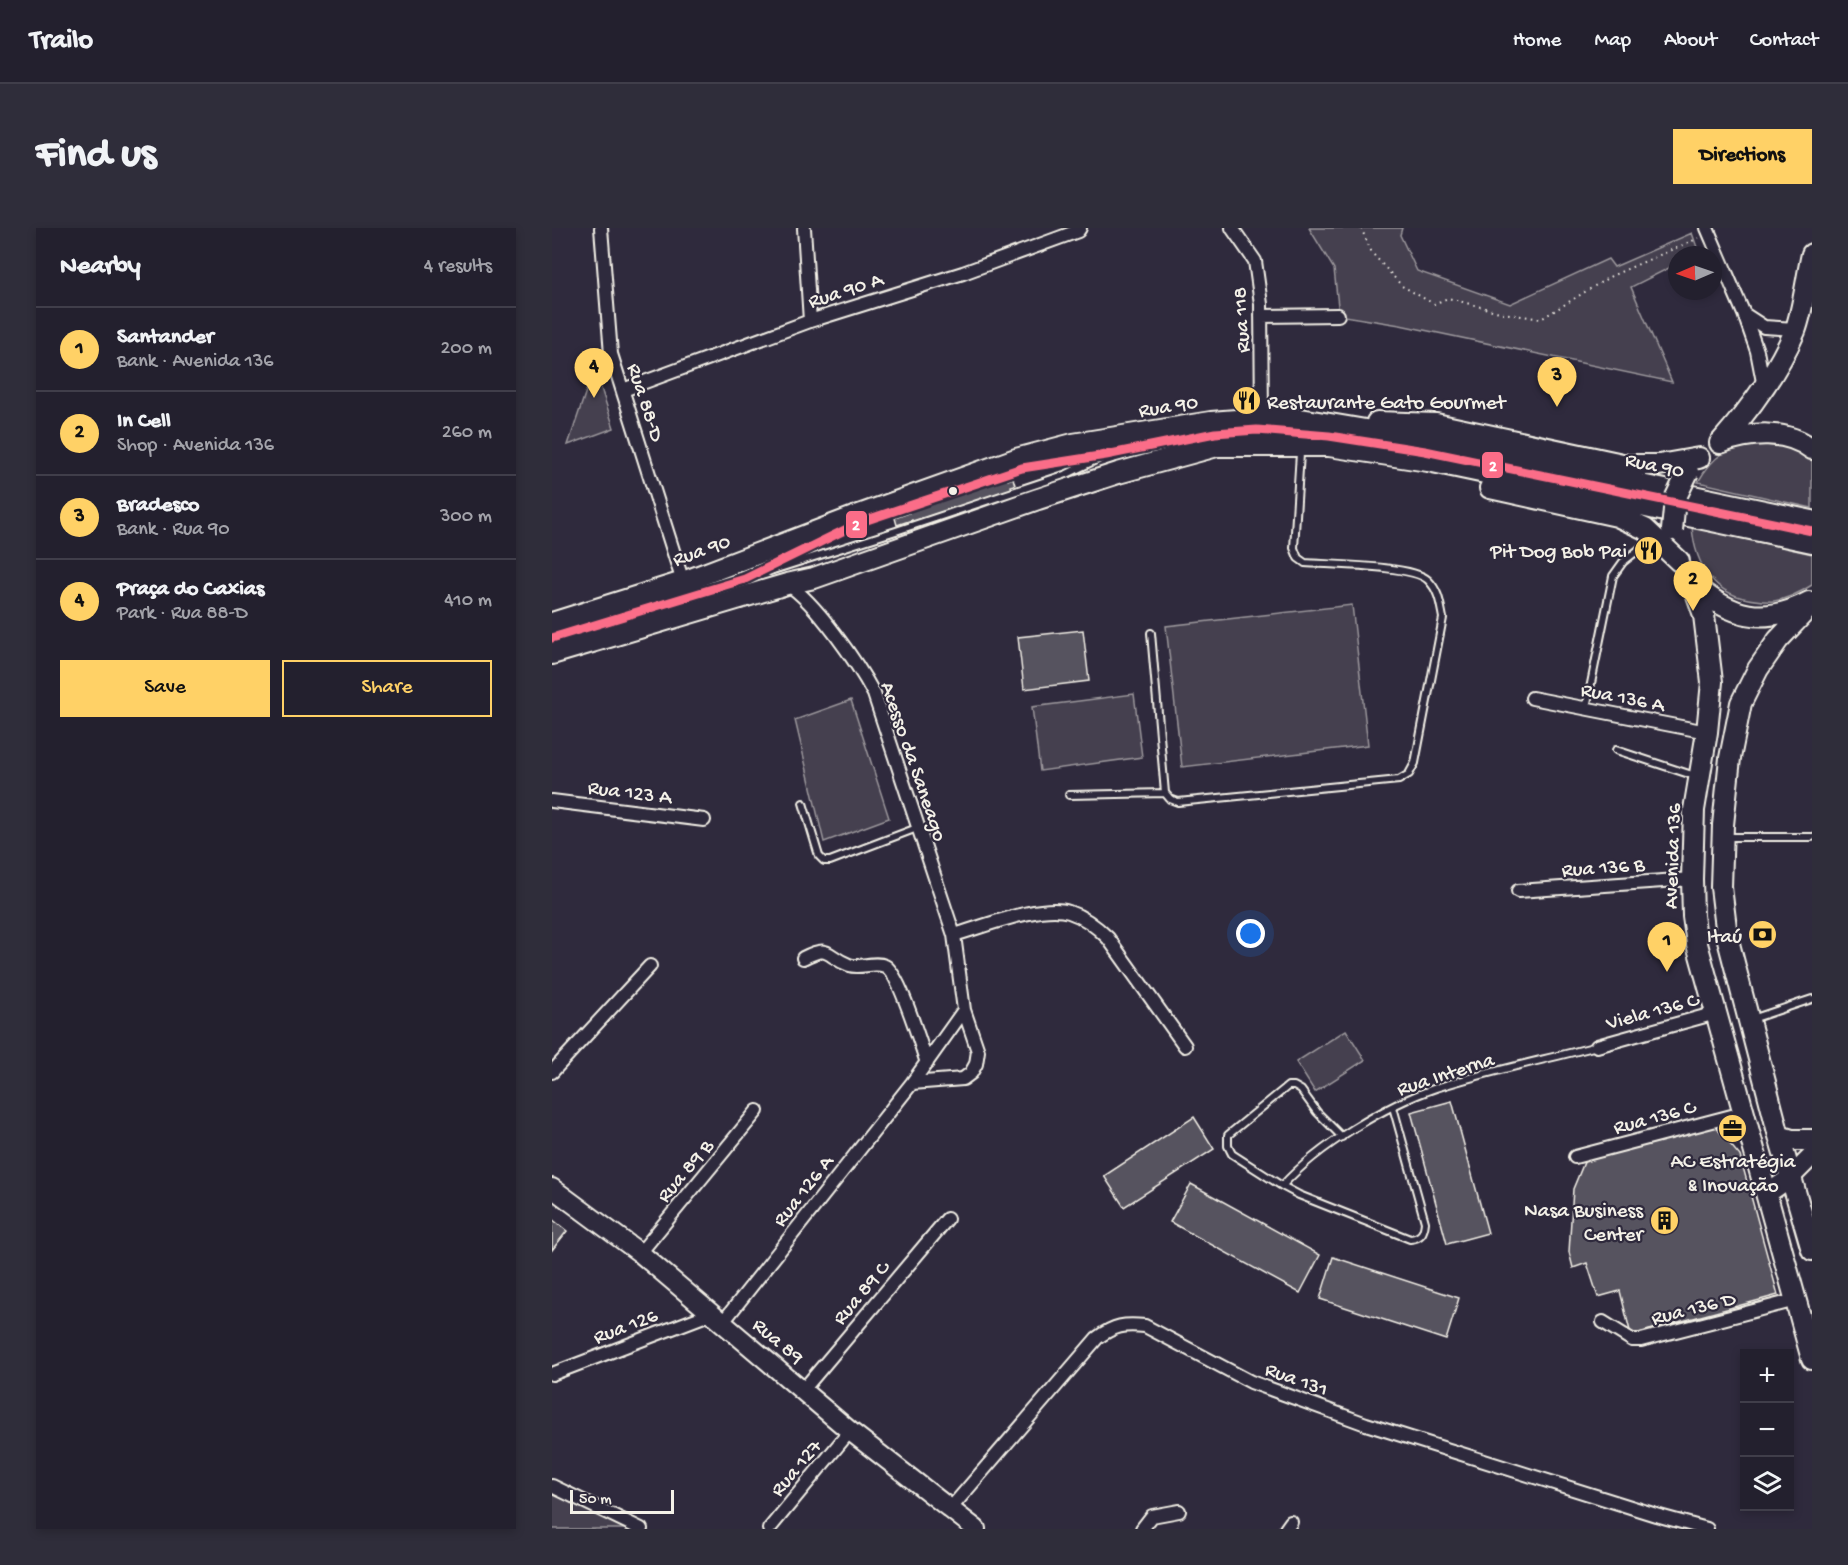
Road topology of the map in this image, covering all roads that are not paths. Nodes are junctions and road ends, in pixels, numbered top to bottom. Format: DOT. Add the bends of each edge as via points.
graph roads {
  1 [pos="601,228"];
  2 [pos="804,228"];
  3 [pos="1232,228"];
  4 [pos="1078,229"];
  5 [pos="1709,231"];
  6 [pos="1812,254"];
  7 [pos="1744,314"];
  8 [pos="1338,315"];
  9 [pos="1261,316"];
  10 [pos="810,321"];
  11 [pos="1796,329"];
  12 [pos="623,390"];
  13 [pos="1764,390"];
  14 [pos="1262,418"];
  15 [pos="1294,418"];
  16 [pos="1721,442"];
  17 [pos="1269,448"];
  18 [pos="1812,449"];
  19 [pos="1300,453"];
  20 [pos="1106,455"];
  21 [pos="1694,465"];
  22 [pos="1812,522"];
  23 [pos="1812,531"];
  24 [pos="1663,534"];
  25 [pos="1812,542"];
  26 [pos="814,578"];
  27 [pos="746,579"];
  28 [pos="683,582"];
  29 [pos="787,584"];
  30 [pos="1693,584"];
  31 [pos="1812,602"];
  32 [pos="817,610"];
  33 [pos="552,623"];
  34 [pos="1151,633"];
  35 [pos="552,638"];
  36 [pos="552,654"];
  37 [pos="1532,698"];
  38 [pos="1586,709"];
  39 [pos="1707,732"];
  40 [pos="1616,750"];
  41 [pos="1700,777"];
  42 [pos="1165,793"];
  43 [pos="1069,795"];
  44 [pos="552,801"];
  45 [pos="803,803"];
  46 [pos="704,820"];
  47 [pos="917,828"];
  48 [pos="1722,837"];
  49 [pos="1812,837"];
  50 [pos="1692,879"];
  51 [pos="1518,891"];
  52 [pos="954,935"];
  53 [pos="803,958"];
  54 [pos="650,966"];
  55 [pos="1812,999"];
  56 [pos="964,1010"];
  57 [pos="1716,1013"];
  58 [pos="1749,1020"];
  59 [pos="1185,1046"];
  60 [pos="1597,1046"];
  61 [pos="927,1063"];
  62 [pos="552,1072"];
  63 [pos="912,1083"];
  64 [pos="1393,1107"];
  65 [pos="757,1111"];
  66 [pos="1743,1113"];
  67 [pos="1779,1136"];
  68 [pos="1342,1137"];
  69 [pos="1812,1140"];
  70 [pos="1812,1156"];
  71 [pos="1575,1157"];
  72 [pos="1791,1177"];
  73 [pos="1282,1186"];
  74 [pos="552,1188"];
  75 [pos="1767,1194"];
  76 [pos="947,1219"];
  77 [pos="1812,1250"];
  78 [pos="640,1253"];
  79 [pos="1787,1264"];
  80 [pos="1796,1300"];
  81 [pos="717,1317"];
  82 [pos="1812,1318"];
  83 [pos="1604,1322"];
  84 [pos="1812,1359"];
  85 [pos="552,1374"];
  86 [pos="803,1390"];
  87 [pos="850,1431"];
  88 [pos="552,1486"];
  89 [pos="951,1508"];
  90 [pos="1179,1511"];
  91 [pos="641,1529"];
  92 [pos="769,1529"];
  93 [pos="976,1529"];
  94 [pos="1142,1529"];
  95 [pos="1707,1529"];
  1 -- 12 [label="street, Rua 88-D" via="611,354"];
  2 -- 10 [label="street"];
  3 -- 9 [label="street, Rua 118" via="1255,261"];
  4 -- 10 [label="street, Rua 90 A" via="963,273"];
  5 -- 7 [label="street"];
  6 -- 11 [label="main road"];
  7 -- 11 [label="street" via="1764,327"];
  7 -- 13 [label="street" via="1757,351"];
  8 -- 9 [label="street"];
  9 -- 14 [label="street, Rua 118"];
  10 -- 12 [label="street, Rua 90 A"];
  11 -- 13 [label="main road"];
  12 -- 28 [label="street, Rua 88-D"];
  13 -- 16 [label="main road"];
  14 -- 15 [label="main road, Rua 90"];
  14 -- 28 [label="main road, Rua 90" via="1073,444 1016,459"];
  15 -- 21 [label="main road" via="1436,424 1627,465"];
  15 -- 22 [label="main road, Rua 90" via="1436,442"];
  16 -- 18 [label="main road" via="1750,435 1779,435"];
  16 -- 21 [label="main road"];
  17 -- 19 [label="main road"];
  17 -- 25 [label="main road" via="1329,446 1428,461"];
  17 -- 26 [label="main road" via="1217,446 1118,473"];
  19 -- 24 [label="main road" via="1392,467 1617,516"];
  19 -- 42 [label="lane" via="1294,548 1298,558 1305,563 1405,571 1426,578 1439,595 1443,618 1414,763 1409,774 1399,780 1178,802"];
  20 -- 23 [label="lane" via="1215,433 1257,430 1329,436 1425,451"];
  20 -- 27 [label="lane" via="1067,474"];
  20 -- 27 [label="lane" via="1022,468 945,493 861,522"];
  21 -- 24 [label="main road, bridge" via="1675,499"];
  24 -- 30 [label="main road"];
  24 -- 38 [label="lane" via="1623,562 1613,576"];
  26 -- 29 [label="main road"];
  26 -- 32 [label="street, Acesso da Saneago" via="811,584"];
  27 -- 35 [label="lane"];
  28 -- 33 [label="main road, Rua 90"];
  29 -- 32 [label="street, Acesso da Saneago"];
  29 -- 36 [label="main road"];
  30 -- 31 [label="main road" via="1714,602 1739,613 1767,616"];
  30 -- 39 [label="main road, Avenida 136" via="1709,646 1712,682"];
  31 -- 48 [label="main road" via="1778,640 1741,703 1730,758"];
  32 -- 47 [label="street, Acesso da Saneago" via="874,694"];
  34 -- 42 [label="lane"];
  37 -- 38 [label="street, Rua 136 A"];
  38 -- 39 [label="street, Rua 136 A"];
  39 -- 41 [label="main road, Avenida 136"];
  40 -- 41 [label="lane"];
  41 -- 50 [label="main road, Avenida 136" via="1694,810"];
  42 -- 43 [label="lane"];
  44 -- 46 [label="street, Rua 123 A"];
  45 -- 47 [label="lane" via="824,861"];
  47 -- 52 [label="street, Acesso da Saneago"];
  48 -- 49 [label="lane"];
  48 -- 58 [label="main road" via="1721,887 1727,936"];
  50 -- 51 [label="street, Rua 136 B"];
  50 -- 57 [label="main road, Avenida 136" via="1697,944"];
  52 -- 56 [label="street, Acesso da Saneago"];
  52 -- 59 [label="street" via="1039,910 1068,911 1093,923 1108,938"];
  53 -- 61 [label="street" via="818,950 851,966 882,964 890,968"];
  54 -- 62 [label="street"];
  55 -- 58 [label="lane"];
  56 -- 61 [label="street"];
  56 -- 63 [label="street, Acesso da Saneago" via="978,1051 971,1073 963,1079"];
  57 -- 60 [label="street, Viela 136 C"];
  57 -- 66 [label="main road, Avenida 136"];
  58 -- 67 [label="main road"];
  60 -- 64 [label="lane, Rua Interna" via="1435,1088"];
  61 -- 63 [label="street"];
  63 -- 81 [label="street, Rua 126 A"];
  64 -- 68 [label="lane, Rua Interna"];
  64 -- 73 [label="lane" via="1425,1222 1424,1232 1418,1238 1410,1239"];
  65 -- 78 [label="street, Rua 89 B"];
  66 -- 71 [label="street, Rua 136 C"];
  66 -- 75 [label="main road, Avenida 136"];
  67 -- 69 [label="main road"];
  67 -- 72 [label="main road"];
  68 -- 73 [label="lane, Rua Interna" via="1297,1169"];
  68 -- 73 [label="lane" via="1294,1086 1288,1086 1228,1135 1232,1154"];
  70 -- 72 [label="street"];
  72 -- 75 [label="street"];
  72 -- 77 [label="main road"];
  74 -- 78 [label="street, Rua 89"];
  75 -- 79 [label="main road, Avenida 136"];
  76 -- 86 [label="street, Rua 89 C"];
  78 -- 81 [label="street, Rua 89"];
  79 -- 80 [label="main road, Avenida 136"];
  79 -- 82 [label="main road" via="1798,1272"];
  80 -- 83 [label="street, Rua 136 D" via="1641,1340 1632,1340"];
  80 -- 84 [label="main road, Avenida 136"];
  81 -- 85 [label="street, Rua 126"];
  81 -- 86 [label="street, Rua 89"];
  86 -- 87 [label="street, Rua 89"];
  87 -- 89 [label="street, Rua 89"];
  87 -- 92 [label="street, Rua 127"];
  88 -- 91 [label="street"];
  89 -- 93 [label="street, Rua 89"];
  89 -- 95 [label="street, Rua 131" via="1097,1338 1111,1328 1127,1324 1145,1326 1251,1382 1366,1424"];
  90 -- 94 [label="street" via="1152,1516"];
}
